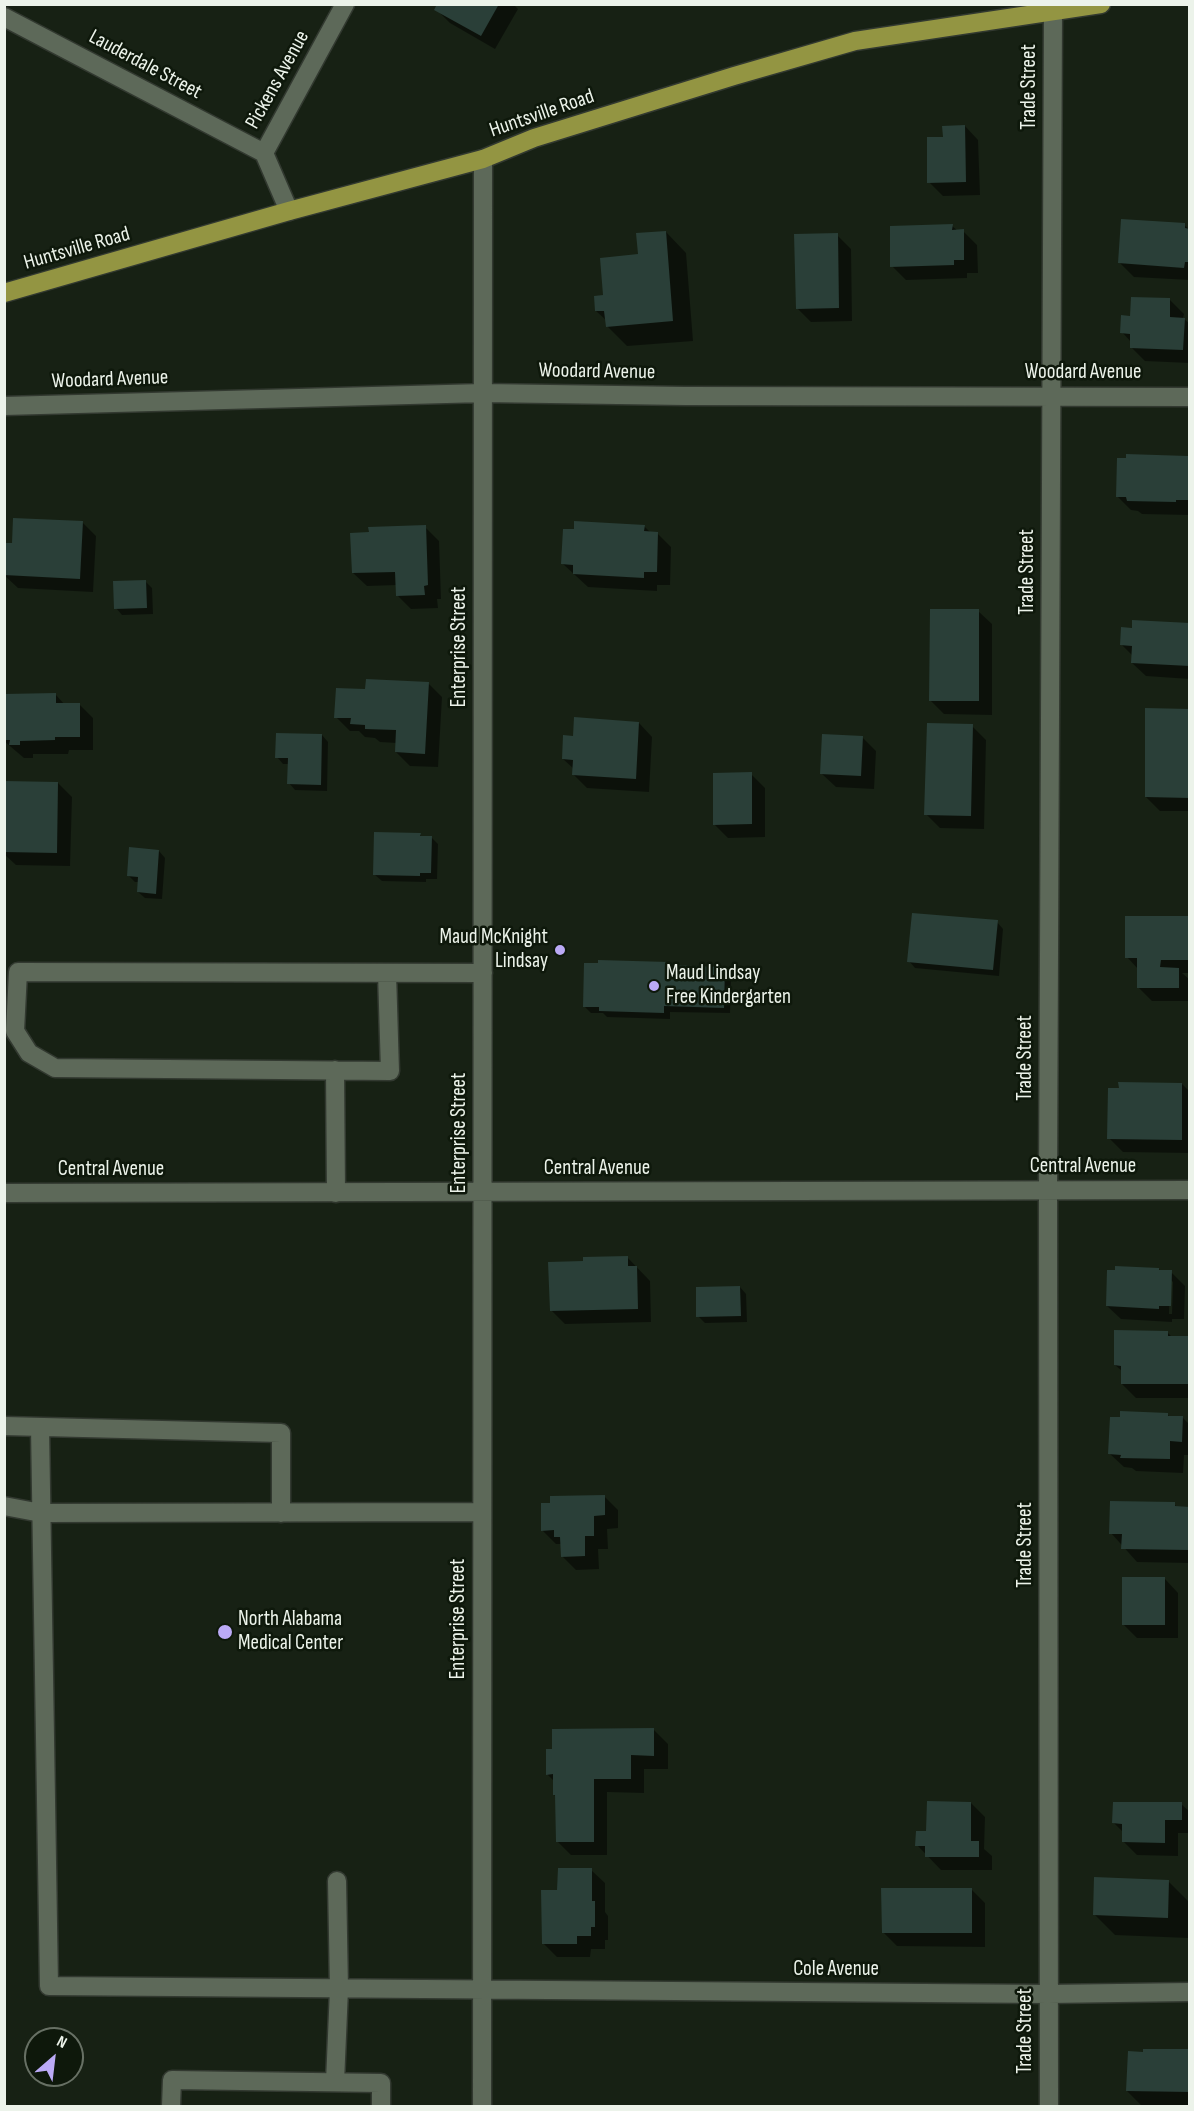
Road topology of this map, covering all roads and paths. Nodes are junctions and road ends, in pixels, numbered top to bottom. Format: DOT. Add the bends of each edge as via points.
graph roads {
  1 [pos="345,4"];
  2 [pos="1101,4"];
  3 [pos="1055,8"];
  4 [pos="4,17"];
  5 [pos="264,153"];
  6 [pos="483,159"];
  7 [pos="289,211"];
  8 [pos="4,293"];
  9 [pos="483,393"];
  10 [pos="1052,395"];
  11 [pos="1190,397"];
  12 [pos="4,406"];
  13 [pos="387,973"];
  14 [pos="483,973"];
  15 [pos="335,1070"];
  16 [pos="1048,1189"];
  17 [pos="1190,1190"];
  18 [pos="483,1192"];
  19 [pos="4,1193"];
  20 [pos="336,1193"];
  21 [pos="4,1426"];
  22 [pos="40,1427"];
  23 [pos="4,1506"];
  24 [pos="482,1512"];
  25 [pos="41,1513"];
  26 [pos="281,1513"];
  27 [pos="336,1881"];
  28 [pos="339,1989"];
  29 [pos="481,1990"];
  30 [pos="1190,1992"];
  31 [pos="1048,1994"];
  32 [pos="335,2082"];
  33 [pos="171,2106"];
  34 [pos="381,2106"];
  35 [pos="482,2106"];
  36 [pos="1049,2106"];
  1 -- 5 [label="street, Pickens Avenue"];
  2 -- 3 [label="main road, Huntsville Road"];
  3 -- 6 [label="main road, Huntsville Road" via="855,41 534,138"];
  3 -- 10 [label="street, Trade Street"];
  4 -- 5 [label="street, Lauderdale Street"];
  5 -- 7 [label="street, Pickens Avenue"];
  6 -- 7 [label="main road, Huntsville Road"];
  6 -- 9 [label="street, Enterprise Street"];
  7 -- 8 [label="main road, Huntsville Road"];
  9 -- 10 [label="street, Woodard Avenue"];
  9 -- 12 [label="street, Woodard Avenue"];
  9 -- 14 [label="street, Enterprise Street"];
  10 -- 11 [label="street, Woodard Avenue"];
  10 -- 16 [label="street, Trade Street"];
  13 -- 14 [label="street"];
  13 -- 15 [label="street" via="390,1071"];
  13 -- 15 [label="street" via="18,972 15,1031 29,1053 55,1068"];
  14 -- 18 [label="street, Enterprise Street"];
  15 -- 20 [label="street"];
  16 -- 17 [label="street, Central Avenue"];
  16 -- 18 [label="street, Central Avenue"];
  16 -- 31 [label="street, Trade Street"];
  18 -- 20 [label="street, Central Avenue"];
  18 -- 24 [label="street, Enterprise Street"];
  19 -- 20 [label="street, Central Avenue"];
  21 -- 22 [label="street"];
  22 -- 25 [label="street"];
  22 -- 26 [label="street" via="281,1433"];
  23 -- 25 [label="street"];
  24 -- 26 [label="street"];
  24 -- 29 [label="street, Enterprise Street"];
  25 -- 26 [label="street"];
  25 -- 28 [label="street, Cole Avenue" via="49,1986"];
  27 -- 28 [label="street"];
  28 -- 29 [label="street, Cole Avenue"];
  28 -- 32 [label="street"];
  29 -- 31 [label="street, Cole Avenue"];
  29 -- 35 [label="street, Enterprise Street"];
  30 -- 31 [label="street, Cole Avenue"];
  31 -- 36 [label="street, Trade Street"];
  32 -- 33 [label="street" via="172,2080"];
  32 -- 34 [label="street" via="381,2083"];
}
